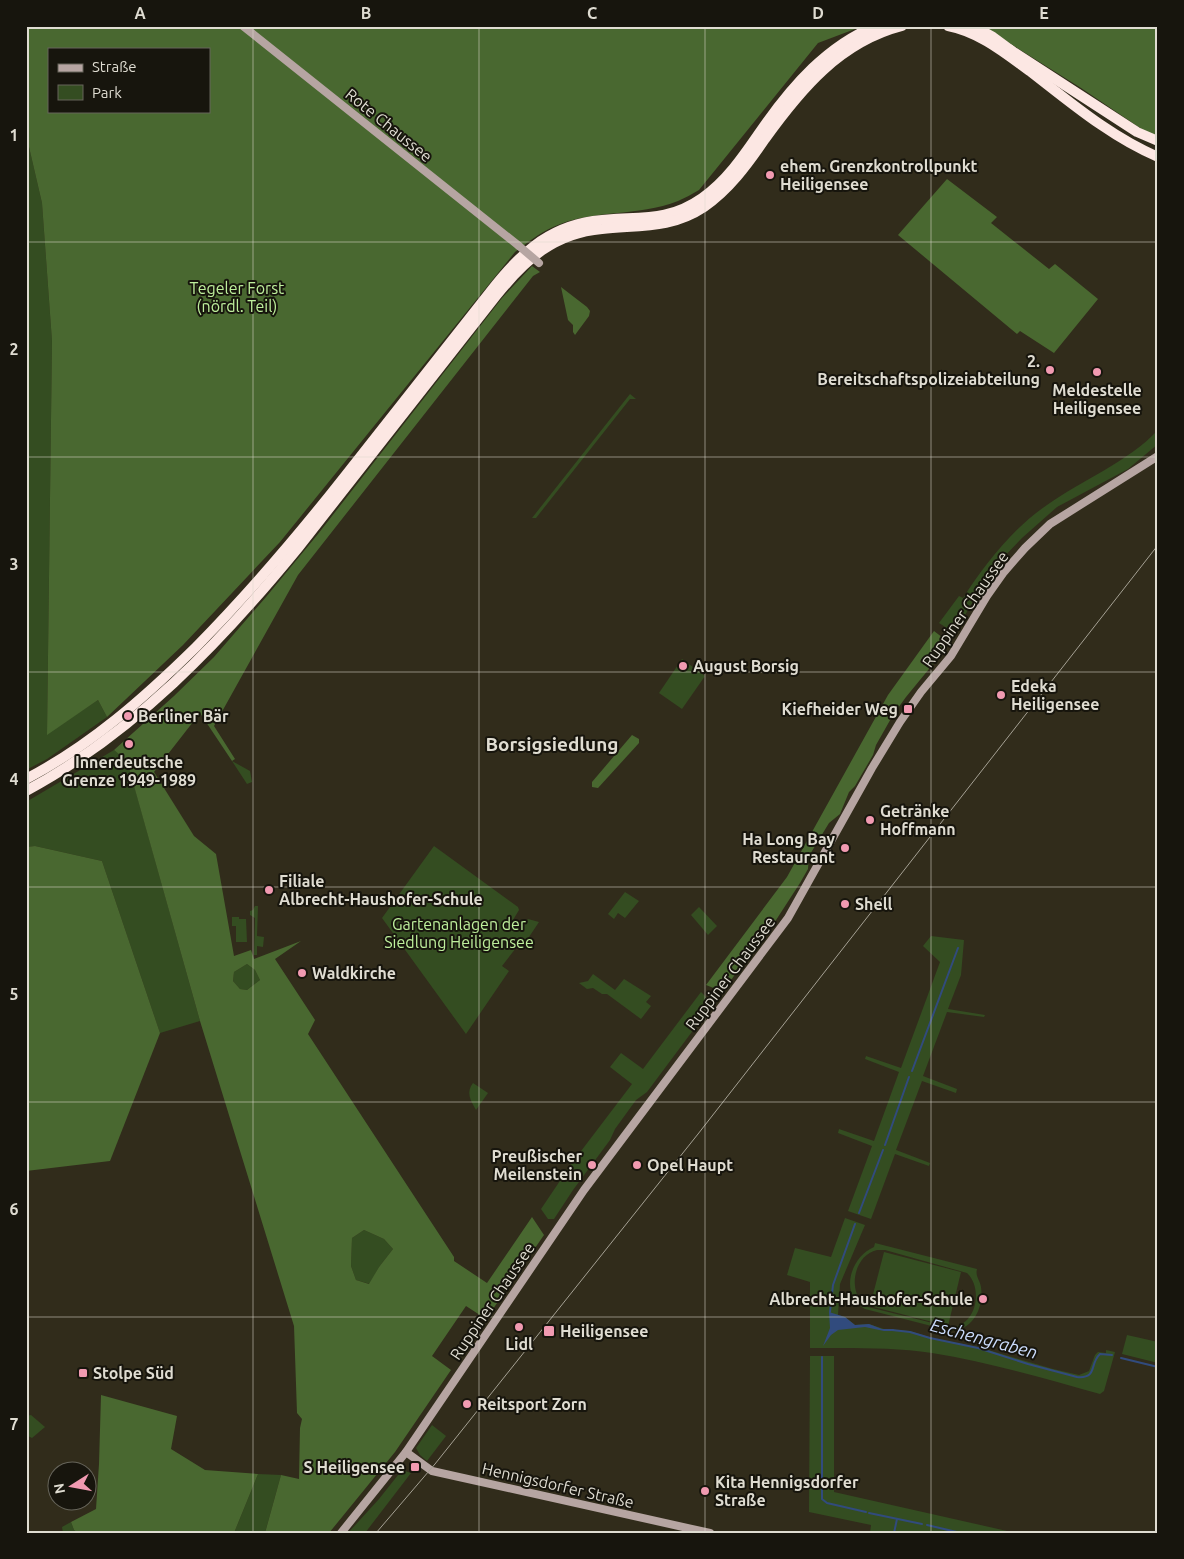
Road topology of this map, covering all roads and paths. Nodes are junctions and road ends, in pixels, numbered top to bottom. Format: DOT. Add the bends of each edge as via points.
graph roads {
  1 [pos="243,26"];
  2 [pos="875,26"];
  3 [pos="902,26"];
  4 [pos="948,26"];
  5 [pos="973,26"];
  6 [pos="1008,51"];
  7 [pos="1158,141"];
  8 [pos="1158,150"];
  9 [pos="1158,157"];
  10 [pos="1158,163"];
  11 [pos="540,263"];
  12 [pos="1158,456"];
  13 [pos="26,779"];
  14 [pos="26,791"];
  15 [pos="406,1452"];
  16 [pos="341,1533"];
  17 [pos="710,1533"];
  1 -- 11 [label="main road, Rote Chaussee, bridge"];
  2 -- 13 [label="highway" via="832,50 806,74 736,164 715,188 698,201 660,216 572,226 548,236 525,252 507,270 297,537 223,620 116,720 68,755"];
  3 -- 14 [label="highway" via="863,40 824,68 785,112 738,176 705,206 664,224 603,228 576,234 543,249 523,265 298,548 238,618 176,680 114,734 73,764"];
  4 -- 6 [label="highway"];
  5 -- 6 [label="highway" via="993,37"];
  6 -- 7 [label="highway" via="1136,132"];
  6 -- 8 [label="highway" via="1129,136"];
  6 -- 9 [label="highway" via="1106,128"];
  6 -- 10 [label="highway" via="1108,138"];
  12 -- 15 [label="main road, Ruppiner Chaussee" via="1050,524 1004,572 951,656 920,692 896,728 788,918 584,1190"];
  15 -- 16 [label="main road, Ruppiner Chaussee"];
  15 -- 17 [label="main road, Hennigsdorfer Straße" via="432,1471"];
}
